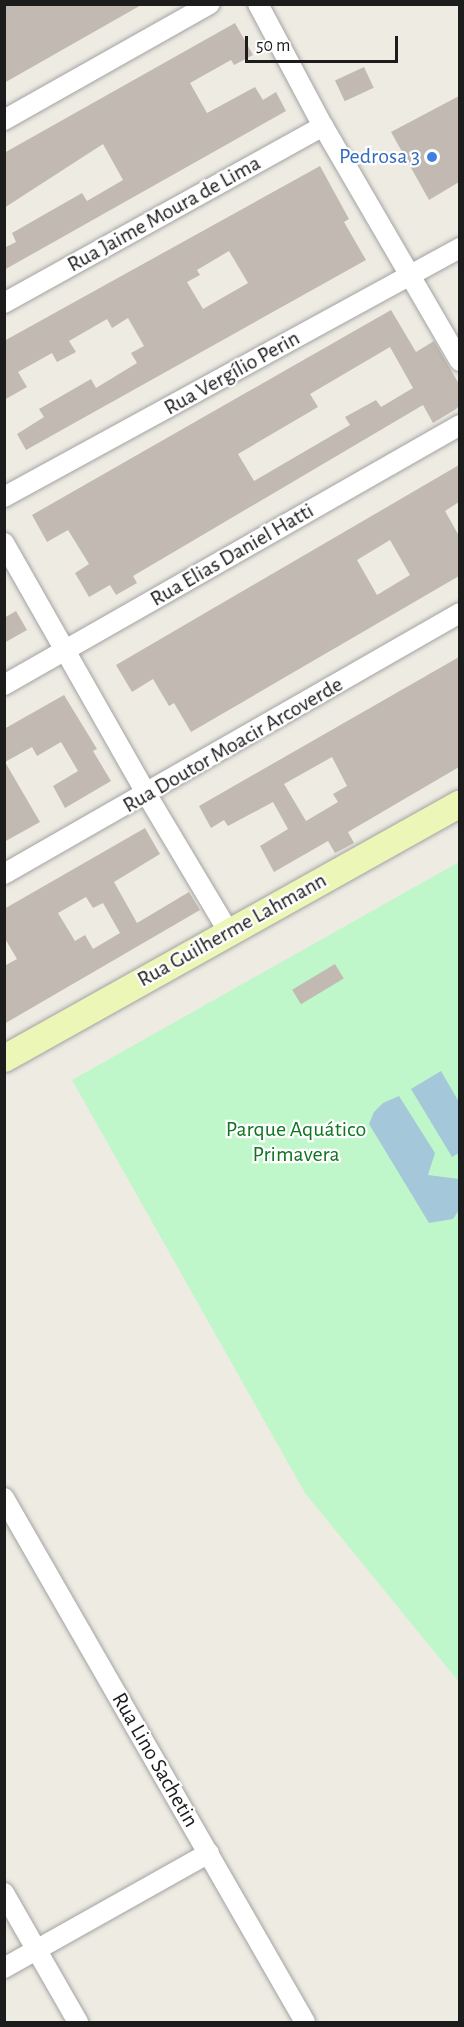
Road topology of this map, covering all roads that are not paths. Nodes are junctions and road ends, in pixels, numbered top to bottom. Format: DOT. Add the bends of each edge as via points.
graph roads {
  1 [pos="210,4"];
  2 [pos="258,4"];
  3 [pos="4,120"];
  4 [pos="323,126"];
  5 [pos="459,248"];
  6 [pos="409,277"];
  7 [pos="4,303"];
  8 [pos="459,361"];
  9 [pos="459,425"];
  10 [pos="4,497"];
  11 [pos="4,543"];
  12 [pos="459,613"];
  13 [pos="67,649"];
  14 [pos="4,685"];
  15 [pos="147,795"];
  16 [pos="459,803"];
  17 [pos="4,874"];
  18 [pos="228,931"];
  19 [pos="4,1058"];
  20 [pos="4,1498"];
  21 [pos="209,1853"];
  22 [pos="4,1893"];
  23 [pos="37,1950"];
  24 [pos="4,1968"];
  25 [pos="78,2022"];
  26 [pos="305,2022"];
  1 -- 3 [label="street"];
  2 -- 4 [label="street"];
  4 -- 6 [label="street"];
  4 -- 7 [label="street, Rua Jaime Moura de Lima"];
  5 -- 6 [label="street, Rua Vergílio Perin"];
  6 -- 8 [label="street"];
  6 -- 10 [label="street, Rua Vergílio Perin"];
  9 -- 13 [label="street, Rua Elias Daniel Hatti"];
  11 -- 13 [label="street"];
  12 -- 15 [label="street, Rua Doutor Moacir Arcoverde"];
  13 -- 14 [label="street, Rua Elias Daniel Hatti"];
  13 -- 15 [label="street"];
  15 -- 17 [label="street, Rua Doutor Moacir Arcoverde"];
  15 -- 18 [label="street"];
  16 -- 18 [label="street, Rua Guilherme Lahmann"];
  18 -- 19 [label="street, Rua Guilherme Lahmann"];
  20 -- 21 [label="street, Rua Lino Sachetin"];
  21 -- 23 [label="street"];
  21 -- 26 [label="street, Rua Lino Sachetin"];
  22 -- 23 [label="street"];
  23 -- 24 [label="street"];
  23 -- 25 [label="street"];
}
